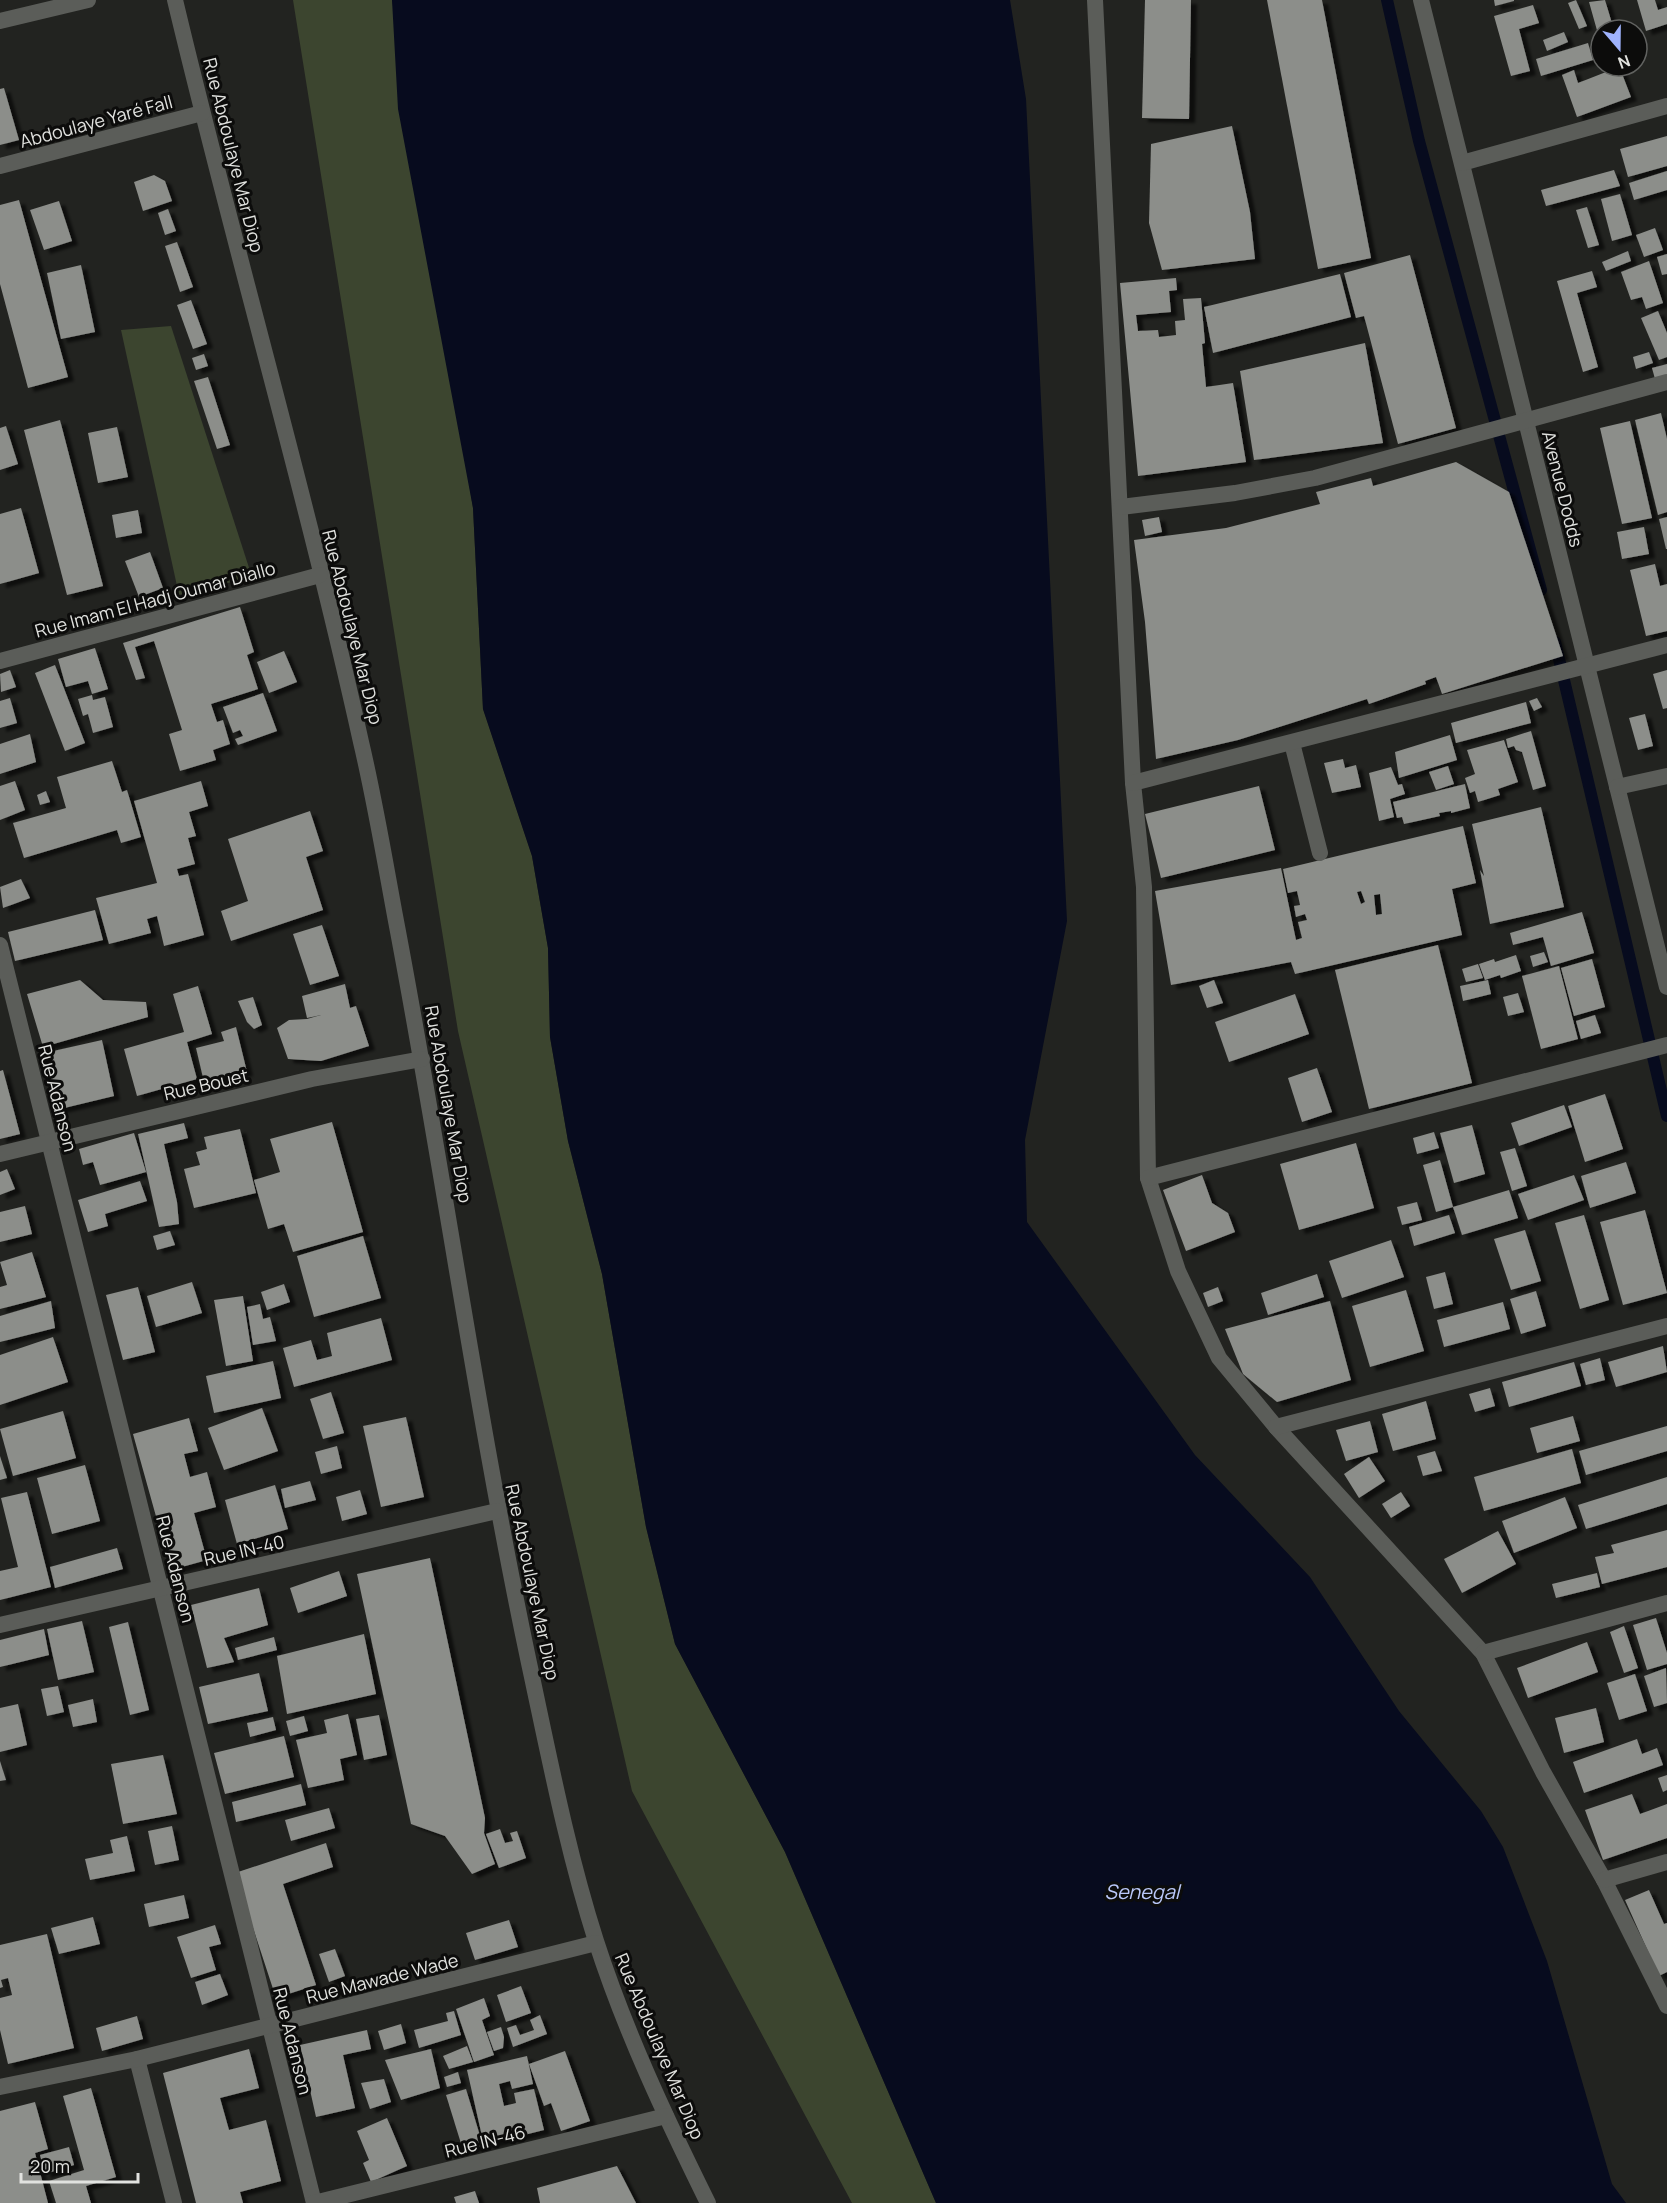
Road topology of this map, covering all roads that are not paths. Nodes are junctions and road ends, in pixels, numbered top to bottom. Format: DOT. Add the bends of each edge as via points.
graph roads {
  1 [pos="88,0"];
  2 [pos="177,0"];
  3 [pos="1095,0"];
  4 [pos="1421,0"];
  5 [pos="0,21"];
  6 [pos="1667,106"];
  7 [pos="202,113"];
  8 [pos="1462,163"];
  9 [pos="0,166"];
  10 [pos="1667,382"];
  11 [pos="1526,421"];
  12 [pos="1121,507"];
  13 [pos="321,575"];
  14 [pos="1667,645"];
  15 [pos="0,661"];
  16 [pos="1588,667"];
  17 [pos="1292,743"];
  18 [pos="1667,776"];
  19 [pos="1133,783"];
  20 [pos="1617,787"];
  21 [pos="1320,853"];
  22 [pos="0,945"];
  23 [pos="1667,987"];
  24 [pos="1667,1045"];
  25 [pos="422,1059"];
  26 [pos="49,1142"];
  27 [pos="0,1154"];
  28 [pos="1148,1178"];
  29 [pos="1667,1326"];
  30 [pos="1276,1427"];
  31 [pos="497,1511"];
  32 [pos="161,1589"];
  33 [pos="1667,1603"];
  34 [pos="0,1624"];
  35 [pos="1483,1653"];
  36 [pos="1667,1862"];
  37 [pos="1604,1880"];
  38 [pos="596,1943"];
  39 [pos="1667,2006"];
  40 [pos="270,2027"];
  41 [pos="137,2059"];
  42 [pos="0,2087"];
  43 [pos="666,2116"];
  44 [pos="174,2203"];
  45 [pos="314,2203"];
  46 [pos="708,2203"];
  1 -- 5 [label="street"];
  2 -- 7 [label="street, Rue Abdoulaye Mar Diop"];
  3 -- 12 [label="street"];
  4 -- 8 [label="street, Avenue Dodds"];
  6 -- 8 [label="street"];
  7 -- 9 [label="street, Abdoulaye Yaré Fall"];
  7 -- 13 [label="street, Rue Abdoulaye Mar Diop"];
  8 -- 11 [label="street, Avenue Dodds"];
  10 -- 11 [label="street"];
  11 -- 12 [label="street" via="1315,478 1235,493"];
  11 -- 16 [label="street, Avenue Dodds"];
  12 -- 19 [label="street"];
  13 -- 15 [label="street, Rue Imam El Hadj Oumar Diallo"];
  13 -- 25 [label="street, Rue Abdoulaye Mar Diop" via="363,747"];
  14 -- 16 [label="street"];
  16 -- 17 [label="street"];
  16 -- 20 [label="street, Avenue Dodds"];
  17 -- 19 [label="street"];
  17 -- 21 [label="street"];
  18 -- 20 [label="street"];
  19 -- 28 [label="street" via="1144,887"];
  20 -- 23 [label="street, Avenue Dodds"];
  22 -- 26 [label="street, Rue Adanson"];
  24 -- 28 [label="street"];
  25 -- 26 [label="street, Rue Bouet" via="312,1079"];
  25 -- 31 [label="street, Rue Abdoulaye Mar Diop"];
  26 -- 27 [label="street, Rue Bouet"];
  26 -- 32 [label="street, Rue Adanson"];
  28 -- 30 [label="street" via="1178,1271 1219,1358"];
  29 -- 30 [label="street"];
  30 -- 35 [label="street"];
  31 -- 32 [label="street, Rue IN-40"];
  31 -- 38 [label="street, Rue Abdoulaye Mar Diop" via="559,1806"];
  32 -- 34 [label="street, Rue IN-40"];
  32 -- 40 [label="street, Rue Adanson"];
  33 -- 35 [label="street"];
  35 -- 37 [label="street" via="1543,1772"];
  36 -- 37 [label="street"];
  37 -- 39 [label="street"];
  38 -- 40 [label="street, Rue Mawade Wade"];
  38 -- 43 [label="street, Rue Abdoulaye Mar Diop"];
  40 -- 41 [label="street, Rue Mawade Wade"];
  40 -- 45 [label="street, Rue Adanson"];
  41 -- 42 [label="street, Rue Mawade Wade"];
  41 -- 44 [label="street"];
  43 -- 45 [label="street, Rue IN-46"];
  43 -- 46 [label="street, Rue Abdoulaye Mar Diop"];
}
